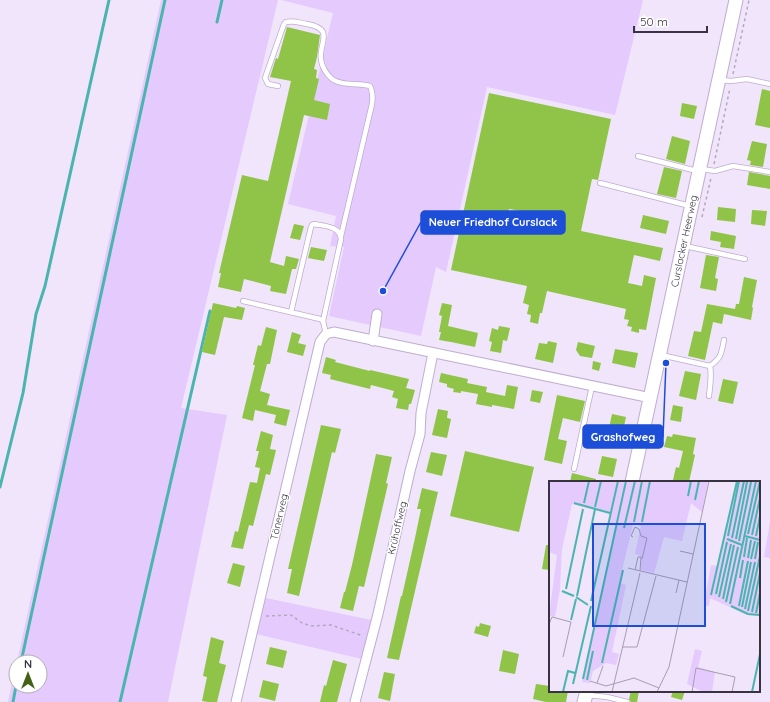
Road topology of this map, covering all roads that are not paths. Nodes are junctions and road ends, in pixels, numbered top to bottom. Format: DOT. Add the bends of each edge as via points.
graph roads {
  1 [pos="736,0"];
  2 [pos="719,80"];
  3 [pos="770,84"];
  4 [pos="278,86"];
  5 [pos="638,156"];
  6 [pos="699,170"];
  7 [pos="770,172"];
  8 [pos="600,183"];
  9 [pos="692,207"];
  10 [pos="341,236"];
  11 [pos="683,246"];
  12 [pos="745,259"];
  13 [pos="243,301"];
  14 [pos="291,312"];
  15 [pos="377,314"];
  16 [pos="323,322"];
  17 [pos="326,334"];
  18 [pos="373,340"];
  19 [pos="724,340"];
  20 [pos="433,353"];
  21 [pos="660,355"];
  22 [pos="710,366"];
  23 [pos="592,386"];
  24 [pos="709,396"];
  25 [pos="651,398"];
  26 [pos="574,469"];
  27 [pos="632,481"];
  28 [pos="586,696"];
  29 [pos="236,702"];
  30 [pos="355,702"];
  31 [pos="627,702"];
  1 -- 2 [label="main road, Curslacker Heerweg"];
  2 -- 3 [label="lane" via="747,79"];
  2 -- 6 [label="main road, Curslacker Heerweg"];
  4 -- 10 [label="lane" via="268,84 265,78 282,30 289,21 313,25 322,31 324,40 320,59 332,80 370,86 372,104"];
  5 -- 6 [label="lane"];
  6 -- 7 [label="lane" via="733,166"];
  6 -- 9 [label="main road, Curslacker Heerweg"];
  8 -- 9 [label="lane"];
  9 -- 11 [label="main road, Curslacker Heerweg"];
  10 -- 14 [label="lane" via="338,230 312,225"];
  10 -- 16 [label="lane"];
  11 -- 12 [label="lane"];
  11 -- 21 [label="main road, Curslacker Heerweg"];
  13 -- 14 [label="lane"];
  14 -- 16 [label="lane"];
  15 -- 18 [label="street"];
  16 -- 17 [label="lane"];
  17 -- 18 [label="street" via="334,332"];
  17 -- 29 [label="street, Tönerweg" via="320,342"];
  18 -- 20 [label="street"];
  19 -- 22 [label="lane" via="721,355"];
  20 -- 23 [label="street"];
  20 -- 30 [label="street, Krühoffweg" via="421,413 420,434"];
  21 -- 22 [label="lane"];
  21 -- 25 [label="main road, Curslacker Heerweg"];
  22 -- 24 [label="lane"];
  23 -- 25 [label="street"];
  23 -- 26 [label="lane"];
  25 -- 27 [label="main road, Curslacker Heerweg"];
  28 -- 31 [label="lane" via="607,697"];
}
